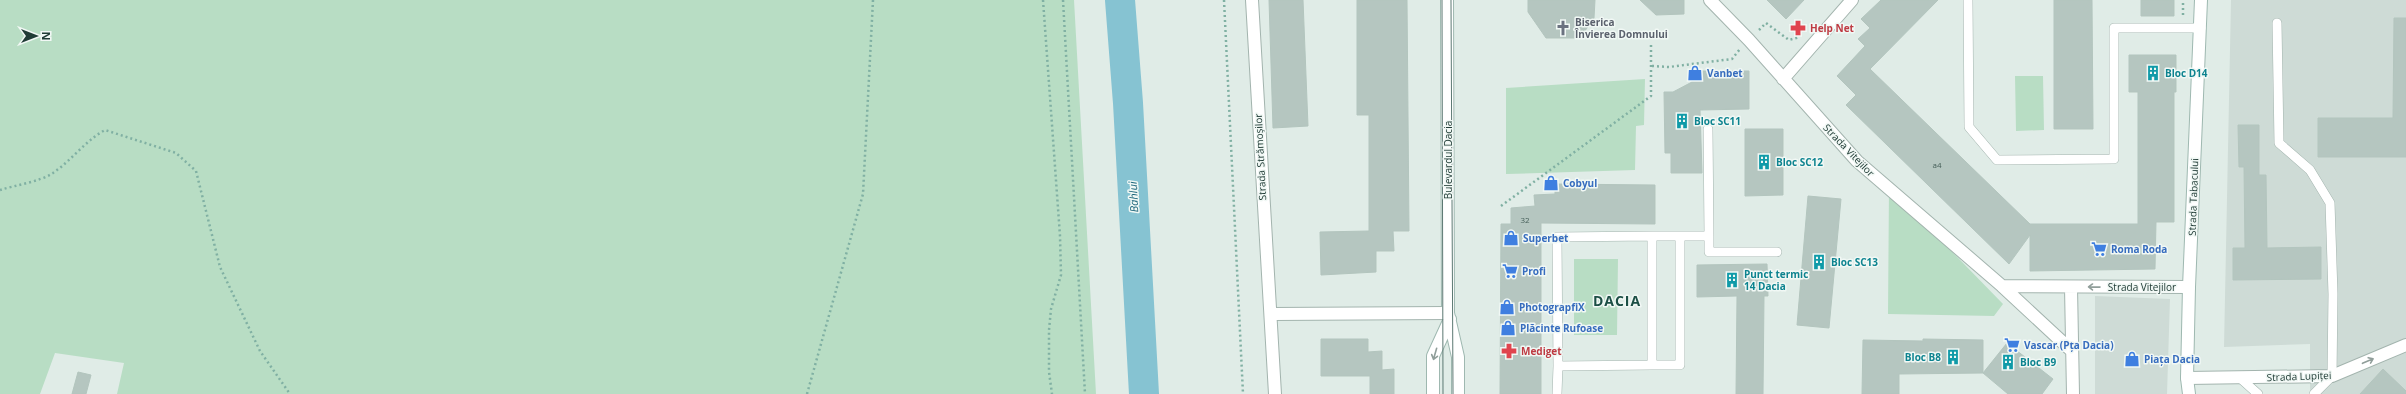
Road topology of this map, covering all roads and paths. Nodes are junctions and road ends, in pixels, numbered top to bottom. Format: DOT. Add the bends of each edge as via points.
graph roads {
  1 [pos="873,0"];
  2 [pos="1043,0"];
  3 [pos="1063,0"];
  4 [pos="1224,0"];
  5 [pos="1252,0"];
  6 [pos="1447,0"];
  7 [pos="1710,0"];
  8 [pos="1852,0"];
  9 [pos="1968,0"];
  10 [pos="2201,0"];
  11 [pos="2277,23"];
  12 [pos="2201,28"];
  13 [pos="1651,44"];
  14 [pos="1783,79"];
  15 [pos="1708,129"];
  16 [pos="0,190"];
  17 [pos="1501,206"];
  18 [pos="1652,236"];
  19 [pos="1680,236"];
  20 [pos="1709,236"];
  21 [pos="1777,252"];
  22 [pos="2002,286"];
  23 [pos="2071,287"];
  24 [pos="2190,287"];
  25 [pos="1272,314"];
  26 [pos="1449,316"];
  27 [pos="2406,345"];
  28 [pos="2072,351"];
  29 [pos="1652,365"];
  30 [pos="1558,366"];
  31 [pos="2332,376"];
  32 [pos="2239,377"];
  33 [pos="2187,378"];
  34 [pos="290,394"];
  35 [pos="807,394"];
  36 [pos="1052,394"];
  37 [pos="1085,394"];
  38 [pos="1243,394"];
  39 [pos="1275,394"];
  40 [pos="1433,394"];
  41 [pos="1458,394"];
  42 [pos="1557,394"];
  43 [pos="2073,394"];
  44 [pos="2189,394"];
  45 [pos="2258,394"];
  46 [pos="2314,394"];
  1 -- 35 [label="path" via="863,194"];
  2 -- 36 [label="path" via="1061,267 1049,330"];
  3 -- 37 [label="path"];
  4 -- 38 [label="path"];
  5 -- 25 [label="street, Strada Strămoșilor" via="1263,210"];
  6 -- 26 [label="street, Bulevardul Dacia"];
  7 -- 14 [label="street, Strada Vitejilor"];
  8 -- 14 [label="street"];
  9 -- 12 [label="lane" via="1968,127 1997,160 2114,159 2114,28"];
  10 -- 12 [label="street, Strada Tabacului"];
  11 -- 31 [label="lane" via="2279,143 2310,170 2330,203"];
  12 -- 24 [label="street, Strada Tabacului"];
  13 -- 17 [label="path" via="1651,96"];
  14 -- 22 [label="street, Strada Vitejilor" via="1857,161"];
  15 -- 20 [label="lane"];
  16 -- 34 [label="path" via="51,174 68,162 92,137 105,130 176,153 196,171 220,267 260,352"];
  18 -- 19 [label="lane"];
  18 -- 29 [label="lane"];
  18 -- 30 [label="lane" via="1557,237"];
  19 -- 20 [label="lane"];
  19 -- 29 [label="lane" via="1680,365"];
  20 -- 21 [label="lane" via="1709,252"];
  22 -- 23 [label="street, Strada Vitejilor"];
  22 -- 28 [label="street, Strada Vitejilor"];
  24 -- 23 [label="street, Strada Vitejilor, one-way"];
  23 -- 28 [label="street"];
  24 -- 33 [label="street, Strada Tabacului"];
  25 -- 26 [label="street"];
  25 -- 39 [label="street, Strada Strămoșilor"];
  26 -- 40 [label="street, Bulevardul Dacia, one-way" via="1433,356"];
  26 -- 41 [label="street, Bulevardul Dacia" via="1458,356"];
  31 -- 27 [label="street, Strada Lupiței, one-way"];
  28 -- 43 [label="street"];
  29 -- 30 [label="lane"];
  30 -- 42 [label="lane"];
  31 -- 32 [label="street, Strada Lupiței"];
  31 -- 46 [label="lane"];
  32 -- 33 [label="street, Strada Lupiței"];
  32 -- 45 [label="lane"];
  33 -- 44 [label="street, Strada Tabacului"];
}
